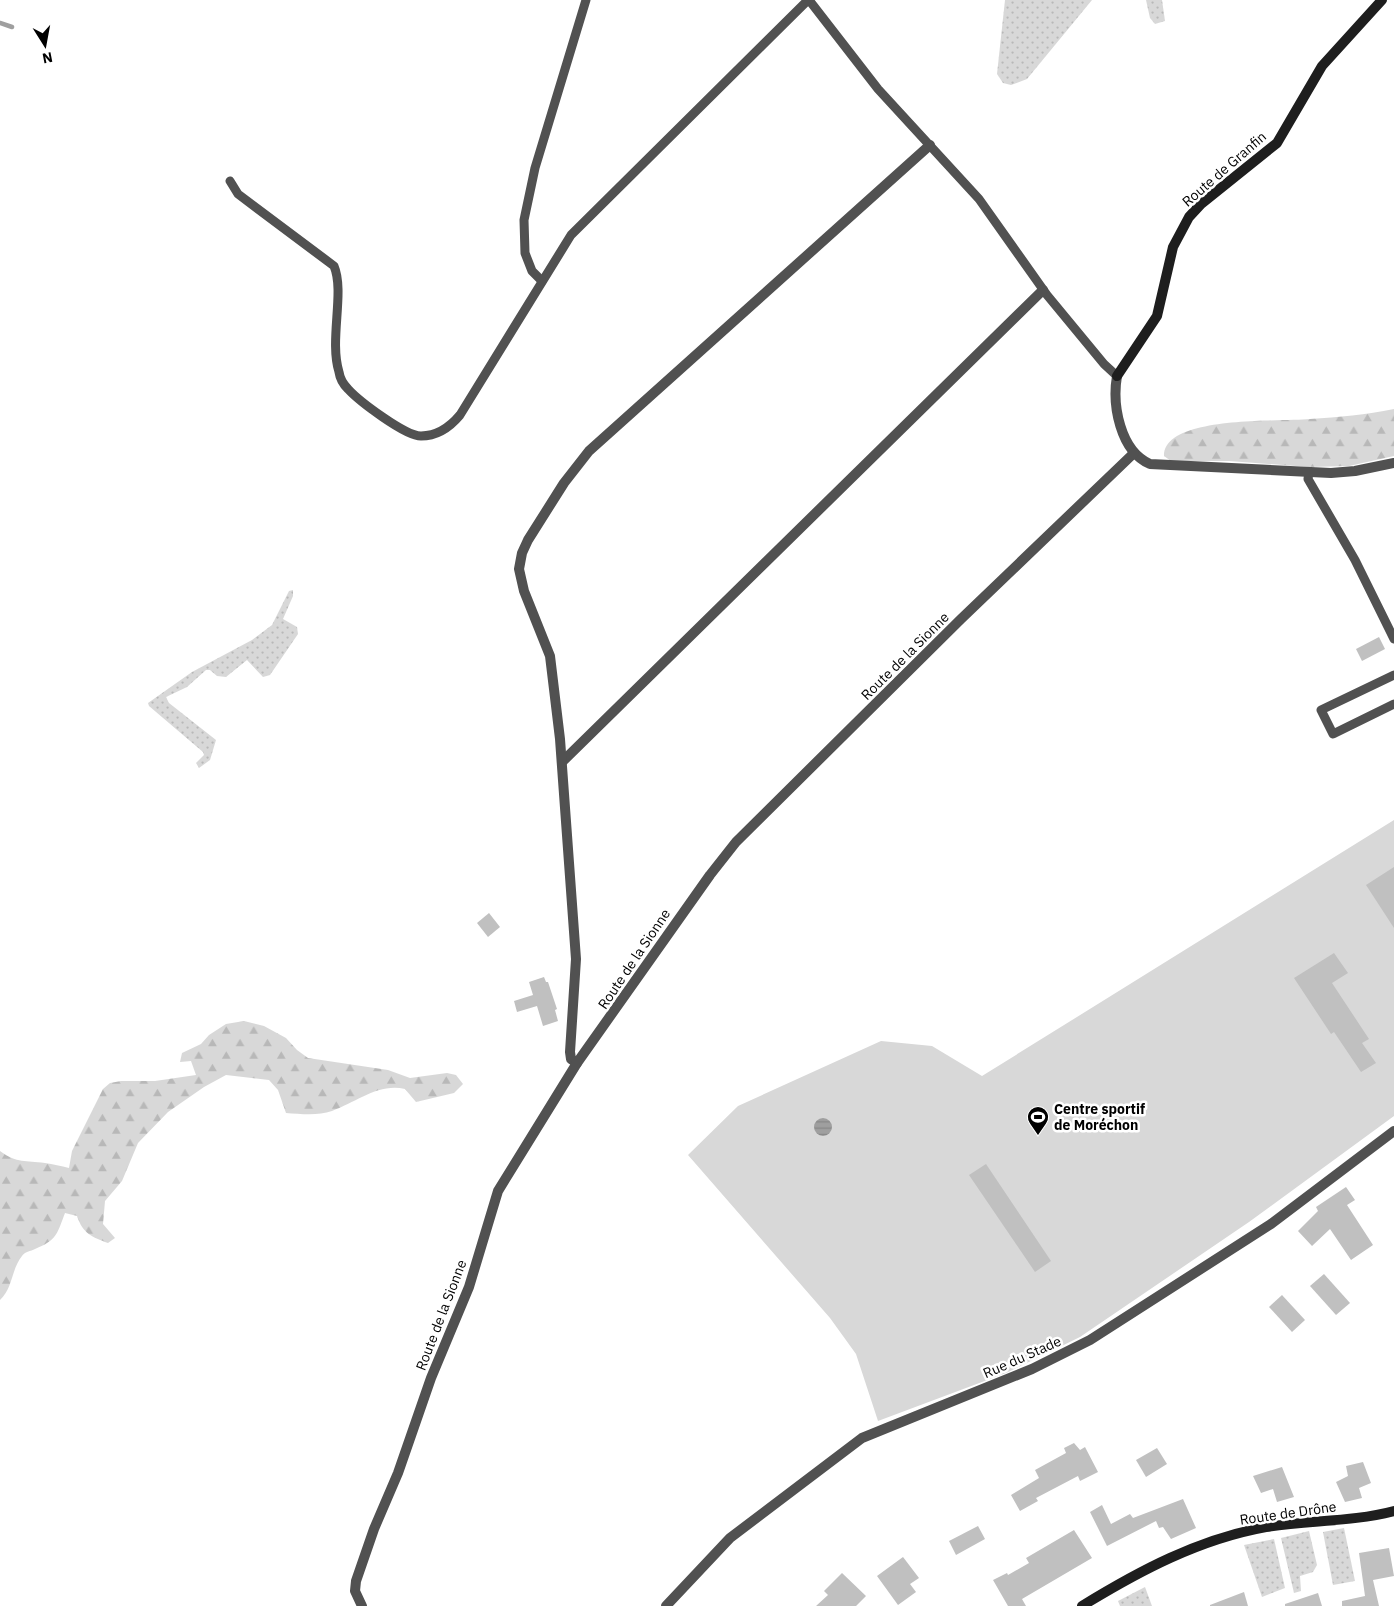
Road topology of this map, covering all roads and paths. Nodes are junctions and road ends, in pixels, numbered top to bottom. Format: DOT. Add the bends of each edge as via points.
graph roads {
  1 [pos="586,0"];
  2 [pos="808,0"];
  3 [pos="1382,0"];
  4 [pos="930,145"];
  5 [pos="230,181"];
  6 [pos="542,281"];
  7 [pos="1043,290"];
  8 [pos="1117,376"];
  9 [pos="1134,453"];
  10 [pos="1394,463"];
  11 [pos="1309,472"];
  12 [pos="1394,639"];
  13 [pos="1394,675"];
  14 [pos="1394,704"];
  15 [pos="562,762"];
  16 [pos="577,1063"];
  17 [pos="1394,1131"];
  18 [pos="1394,1511"];
  19 [pos="362,1606"];
  20 [pos="666,1606"];
  21 [pos="1082,1606"];
  1 -- 6 [label="lane" via="535,168 524,220 525,253 532,271"];
  2 -- 4 [label="lane" via="878,89"];
  2 -- 6 [label="lane" via="571,234"];
  3 -- 8 [label="street, Route de Granfin" via="1322,66 1277,143 1189,217 1173,247 1157,316"];
  4 -- 7 [label="lane" via="992,214"];
  4 -- 15 [label="street" via="595,445 571,474 533,531 522,553 520,573 550,656"];
  5 -- 6 [label="lane" via="238,194 334,266 335,354 341,379 356,396 415,435 444,430 460,415"];
  7 -- 8 [label="lane"];
  7 -- 15 [label="street"];
  8 -- 9 [label="street" via="1119,415"];
  9 -- 11 [label="street" via="1155,465"];
  9 -- 16 [label="street, Route de la Sionne" via="736,842"];
  10 -- 11 [label="street" via="1346,472"];
  11 -- 12 [label="lane" via="1308,479 1355,560"];
  13 -- 14 [label="lane" via="1320,710 1333,734"];
  15 -- 16 [label="street" via="576,959 570,1052 571,1059"];
  16 -- 19 [label="street, Route de la Sionne" via="498,1191 469,1286 431,1378 356,1581 355,1591"];
  17 -- 20 [label="street, Rue du Stade" via="1271,1224 1090,1340 1025,1372 862,1438 730,1538"];
  18 -- 21 [label="street, Route de Drône" via="1264,1527 1224,1537 1164,1560"];
}
